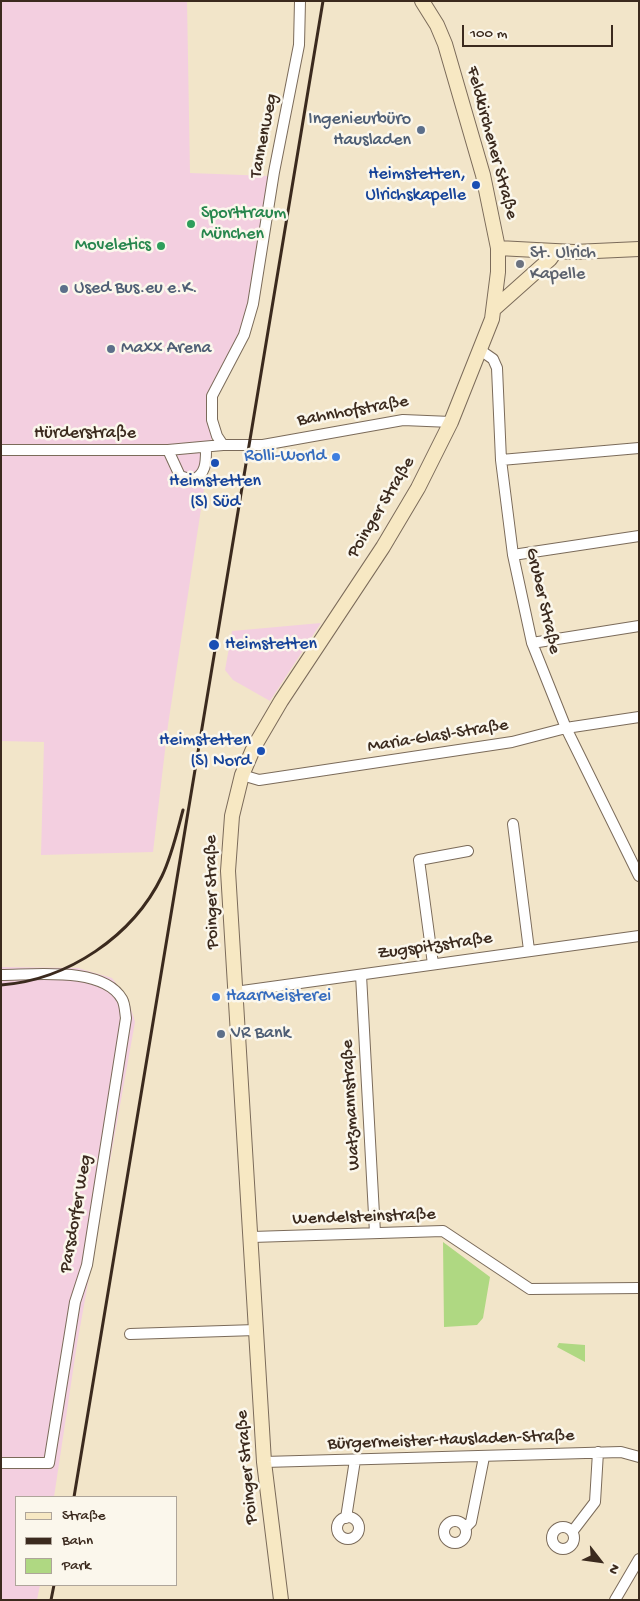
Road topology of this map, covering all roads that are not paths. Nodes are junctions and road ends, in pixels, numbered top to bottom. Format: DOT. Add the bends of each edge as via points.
graph roads {
  1 [pos="300,1"];
  2 [pos="422,1"];
  3 [pos="498,248"];
  4 [pos="639,249"];
  5 [pos="555,252"];
  6 [pos="495,308"];
  7 [pos="480,350"];
  8 [pos="451,422"];
  9 [pos="223,445"];
  10 [pos="206,446"];
  11 [pos="639,448"];
  12 [pos="1,450"];
  13 [pos="168,450"];
  14 [pos="501,460"];
  15 [pos="639,536"];
  16 [pos="513,555"];
  17 [pos="639,626"];
  18 [pos="532,643"];
  19 [pos="639,718"];
  20 [pos="566,728"];
  21 [pos="242,774"];
  22 [pos="513,824"];
  23 [pos="468,851"];
  24 [pos="639,876"];
  25 [pos="639,936"];
  26 [pos="529,950"];
  27 [pos="433,964"];
  28 [pos="1,975"];
  29 [pos="361,975"];
  30 [pos="236,992"];
  31 [pos="375,1233"];
  32 [pos="252,1237"];
  33 [pos="639,1288"];
  34 [pos="256,1330"];
  35 [pos="130,1334"];
  36 [pos="598,1452"];
  37 [pos="484,1457"];
  38 [pos="639,1457"];
  39 [pos="355,1460"];
  40 [pos="264,1462"];
  41 [pos="1,1463"];
  42 [pos="346,1518"];
  43 [pos="466,1528"];
  44 [pos="572,1532"];
  45 [pos="639,1559"];
  46 [pos="282,1600"];
  47 [pos="614,1600"];
  1 -- 9 [label="street, Tannenweg" via="300,45 274,172 254,304 244,335 212,396 212,420"];
  2 -- 3 [label="street, Feldkirchener Straße" via="445,44 484,175"];
  3 -- 5 [label="street"];
  3 -- 6 [label="street, Feldkirchener Straße"];
  4 -- 5 [label="street"];
  5 -- 6 [label="street"];
  6 -- 7 [label="street"];
  7 -- 8 [label="street"];
  7 -- 14 [label="street, Gruber Straße" via="493,359 497,368"];
  8 -- 9 [label="street, Bahnhofstraße" via="404,420 300,440 263,445"];
  8 -- 21 [label="street, Poinger Straße" via="399,522 270,719"];
  9 -- 10 [label="street, Hürderstraße"];
  10 -- 13 [label="street, Hürderstraße"];
  10 -- 13 [label="street" via="204,470 192,480 180,476"];
  11 -- 14 [label="street"];
  12 -- 13 [label="street, Hürderstraße"];
  14 -- 16 [label="street, Gruber Straße"];
  15 -- 16 [label="street"];
  16 -- 18 [label="street, Gruber Straße"];
  17 -- 18 [label="street"];
  18 -- 20 [label="street, Gruber Straße"];
  19 -- 20 [label="street, Maria-Glasl-Straße"];
  20 -- 21 [label="street, Maria-Glasl-Straße" via="512,742 259,780"];
  20 -- 24 [label="street, Gruber Straße"];
  21 -- 30 [label="street, Poinger Straße" via="232,816 228,854"];
  22 -- 26 [label="street"];
  23 -- 27 [label="street" via="419,860"];
  25 -- 26 [label="street, Zugspitzstraße"];
  26 -- 27 [label="street, Zugspitzstraße"];
  27 -- 29 [label="street, Zugspitzstraße"];
  28 -- 41 [label="street, Parsdorfer Weg" via="95,978 112,987 123,1000 126,1018 89,1258 75,1302 49,1463"];
  29 -- 30 [label="street, Zugspitzstraße"];
  29 -- 31 [label="street, Watzmannstraße"];
  30 -- 32 [label="street, Poinger Straße"];
  31 -- 32 [label="street, Wendelsteinstraße"];
  31 -- 33 [label="street, Wendelsteinstraße" via="443,1230 530,1289"];
  32 -- 34 [label="street, Poinger Straße"];
  34 -- 35 [label="street"];
  34 -- 40 [label="street, Poinger Straße"];
  36 -- 37 [label="street, Bürgermeister-Hausladen-Straße"];
  36 -- 38 [label="street, Bürgermeister-Hausladen-Straße" via="620,1452"];
  36 -- 44 [label="street" via="595,1502"];
  37 -- 39 [label="street, Bürgermeister-Hausladen-Straße"];
  37 -- 43 [label="street" via="471,1522"];
  39 -- 40 [label="street, Bürgermeister-Hausladen-Straße"];
  39 -- 42 [label="street"];
  40 -- 46 [label="street, Poinger Straße"];
  45 -- 47 [label="street"];
}
